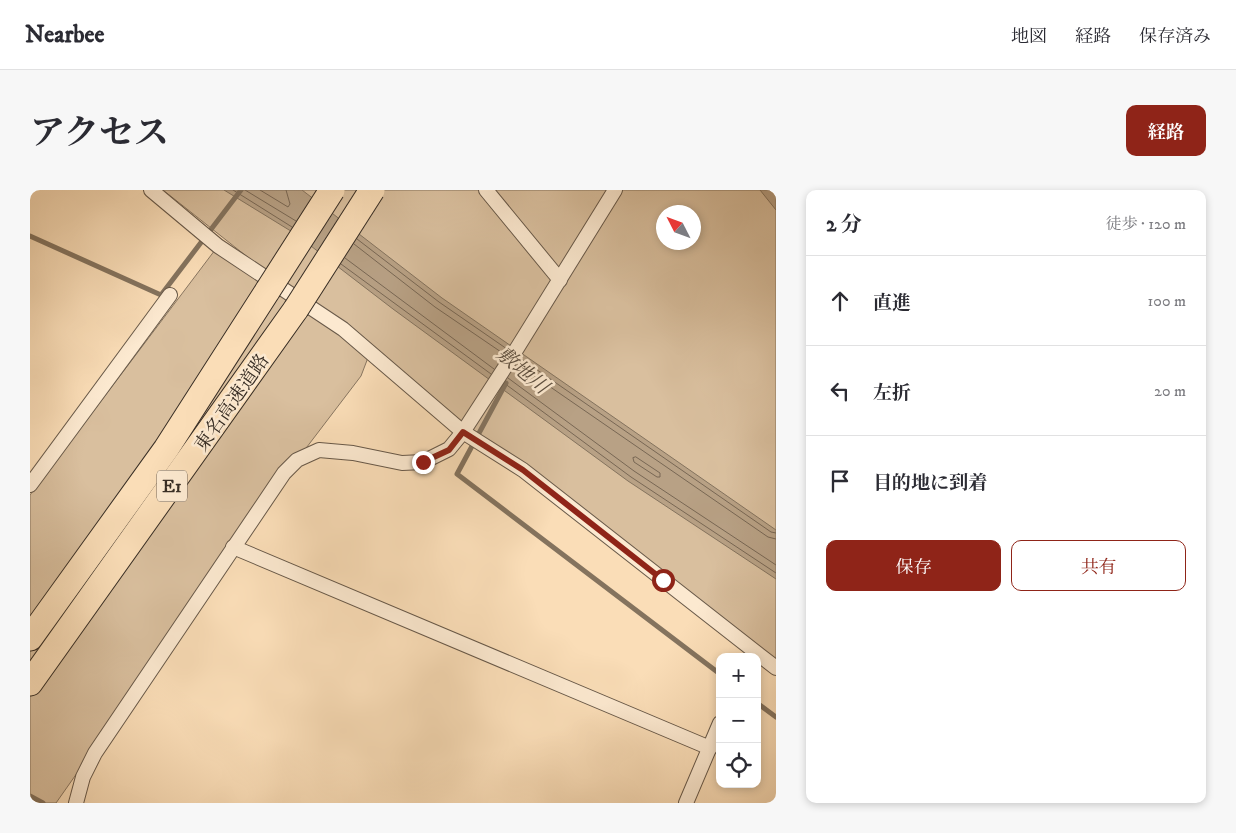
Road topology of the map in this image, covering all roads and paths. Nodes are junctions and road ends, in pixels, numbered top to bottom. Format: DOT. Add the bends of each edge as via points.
graph roads {
  1 [pos="151,190"];
  2 [pos="332,190"];
  3 [pos="372,190"];
  4 [pos="486,190"];
  5 [pos="616,190"];
  6 [pos="560,280"];
  7 [pos="170,295"];
  8 [pos="463,432"];
  9 [pos="30,459"];
  10 [pos="42,466"];
  11 [pos="30,485"];
  12 [pos="233,547"];
  13 [pos="30,638"];
  14 [pos="776,668"];
  15 [pos="30,683"];
  16 [pos="716,733"];
  17 [pos="710,748"];
  18 [pos="76,803"];
  19 [pos="686,803"];
  1 -- 8 [label="street" via="218,246 343,329"];
  2 -- 13 [label="highway, 東名高速道路 / E1, bridge" via="166,449"];
  3 -- 15 [label="highway, 東名高速道路 / E1, bridge" via="296,309"];
  4 -- 6 [label="street"];
  5 -- 6 [label="street"];
  6 -- 8 [label="street"];
  7 -- 10 [label="street"];
  8 -- 12 [label="street" via="449,450 423,462 402,463 319,450 297,460 284,473"];
  8 -- 14 [label="street" via="523,470"];
  9 -- 10 [label="street"];
  10 -- 11 [label="street"];
  12 -- 17 [label="street"];
  12 -- 18 [label="street" via="95,753 83,777"];
  16 -- 17 [label="street"];
  17 -- 19 [label="street"];
}
